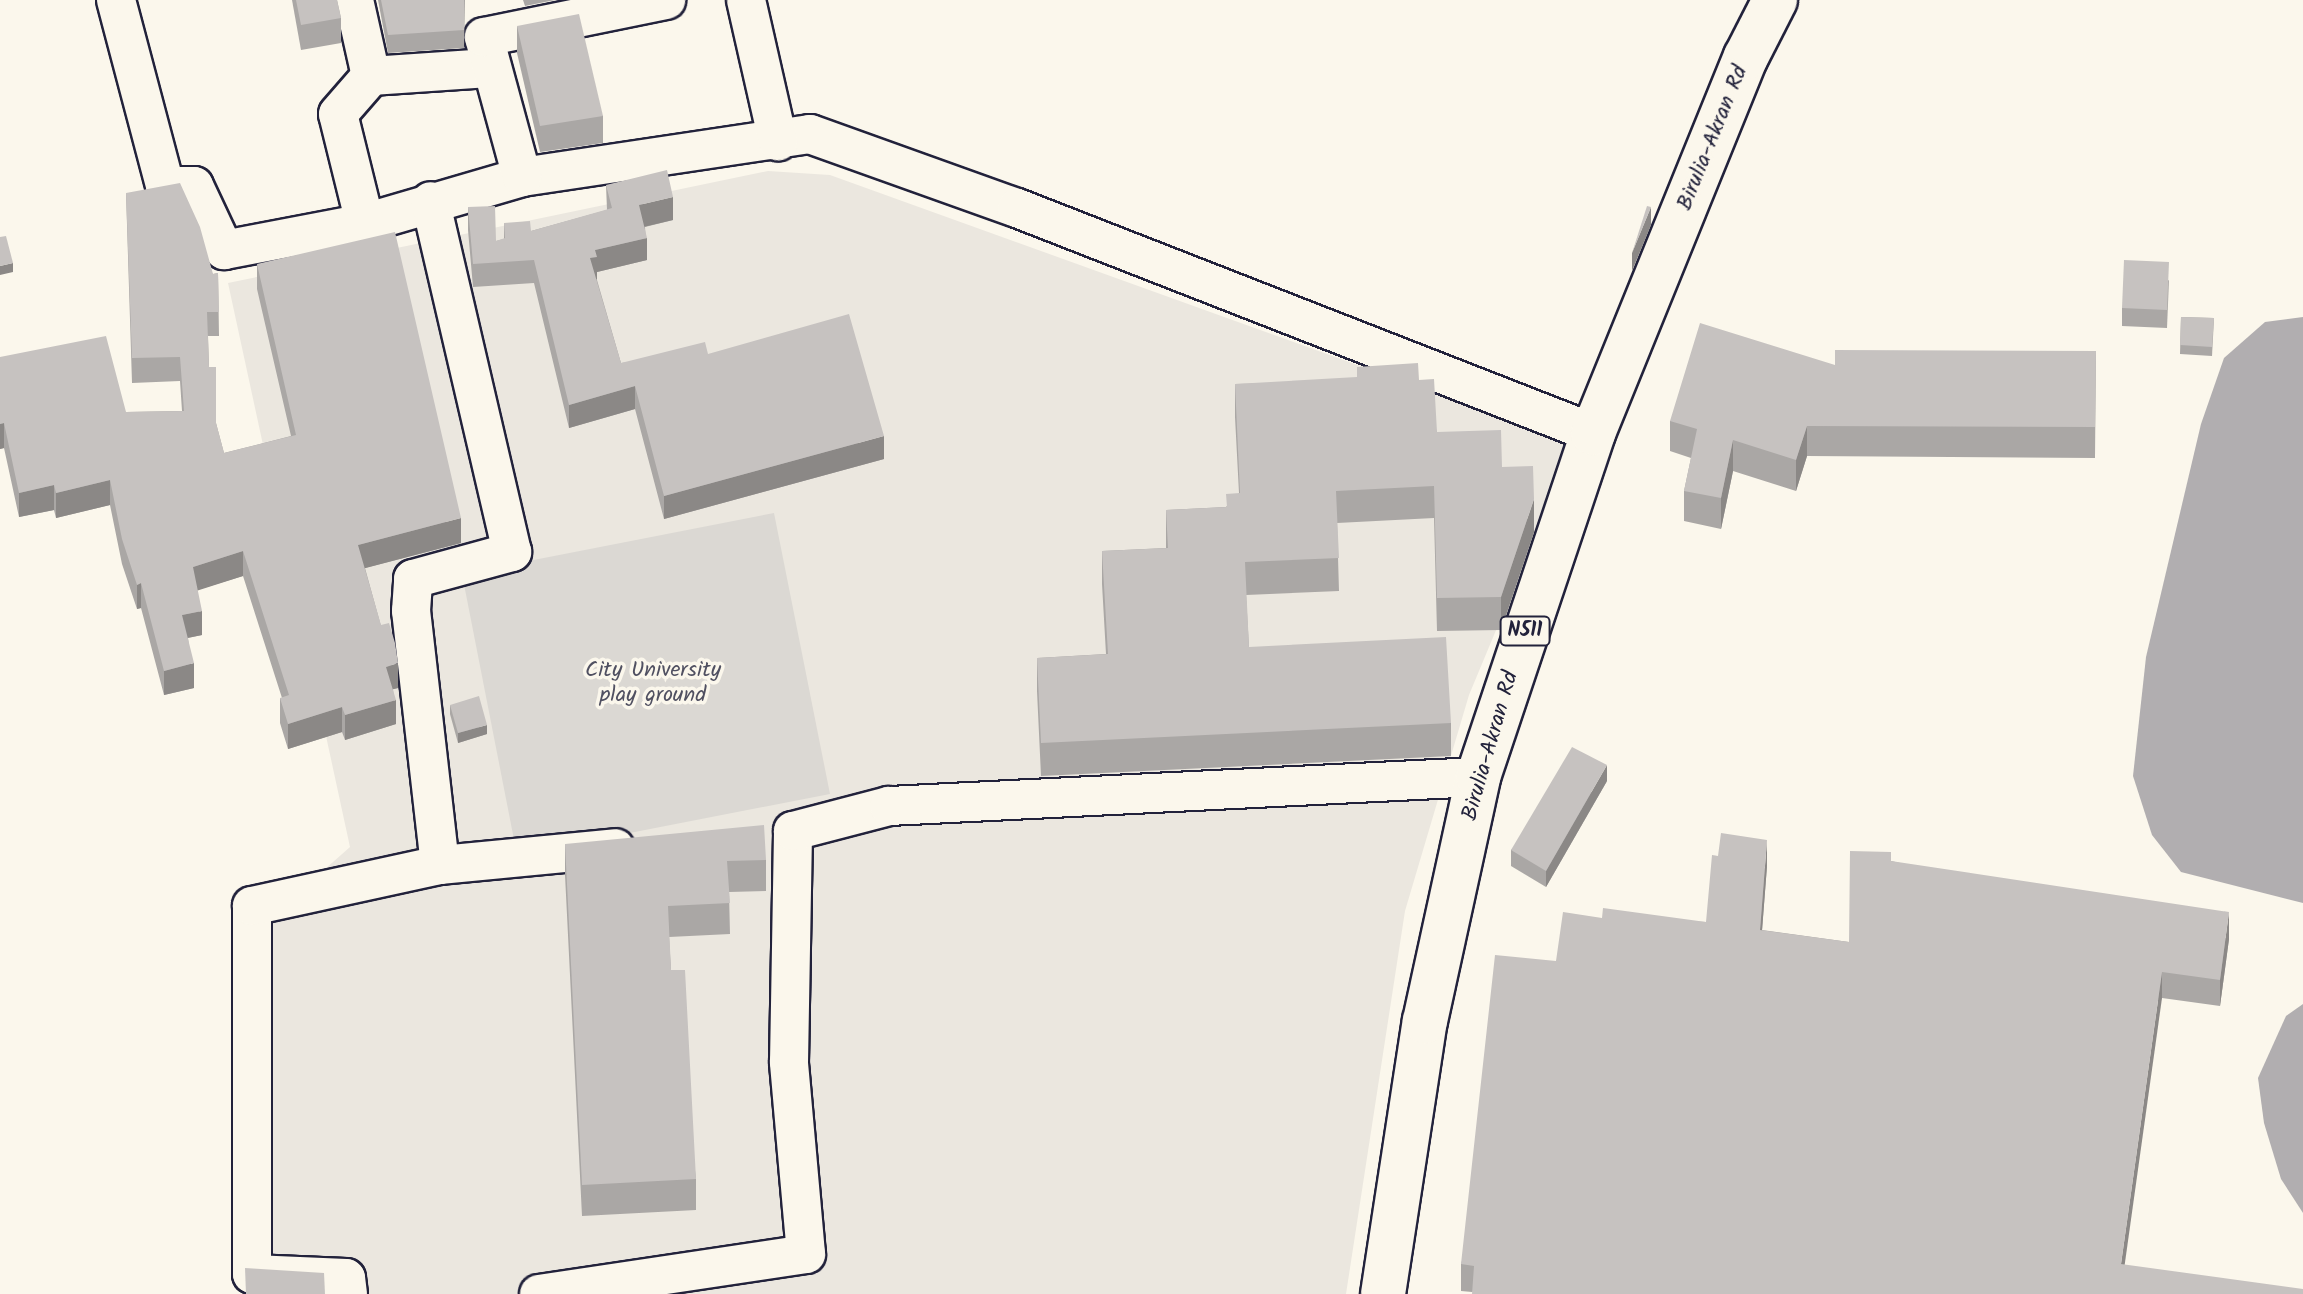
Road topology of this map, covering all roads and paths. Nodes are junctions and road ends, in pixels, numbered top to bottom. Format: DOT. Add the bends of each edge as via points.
graph roads {
  1 [pos="116,0"];
  2 [pos="354,0"];
  3 [pos="666,0"];
  4 [pos="746,0"];
  5 [pos="1775,0"];
  6 [pos="489,68"];
  7 [pos="371,76"];
  8 [pos="778,141"];
  9 [pos="522,177"];
  10 [pos="430,201"];
  11 [pos="365,223"];
  12 [pos="1593,433"];
  13 [pos="1478,777"];
  14 [pos="655,844"];
  15 [pos="440,865"];
  16 [pos="243,1284"];
  17 [pos="557,1292"];
  18 [pos="348,1294"];
  19 [pos="1383,1294"];
  1 -- 11 [label="street" via="165,186 194,186 224,250"];
  2 -- 7 [label="street"];
  3 -- 6 [label="street" via="484,37"];
  4 -- 8 [label="street"];
  5 -- 12 [label="highway, Birulia-Akran Rd / N511" via="1746,57"];
  6 -- 7 [label="street"];
  6 -- 9 [label="street"];
  7 -- 11 [label="street" via="338,114"];
  8 -- 9 [label="street"];
  8 -- 12 [label="street" via="810,134 1017,208"];
  9 -- 10 [label="street"];
  10 -- 11 [label="street"];
  10 -- 15 [label="street" via="512,552 413,579 411,611"];
  12 -- 13 [label="highway, Birulia-Akran Rd / N511"];
  13 -- 17 [label="street" via="889,806 778,833 789,1062 806,1254"];
  13 -- 19 [label="highway, Birulia-Akran Rd / N511" via="1425,1021"];
  14 -- 15 [label="street"];
  15 -- 16 [label="street" via="252,906"];
  16 -- 18 [label="street" via="346,1278"];
}
